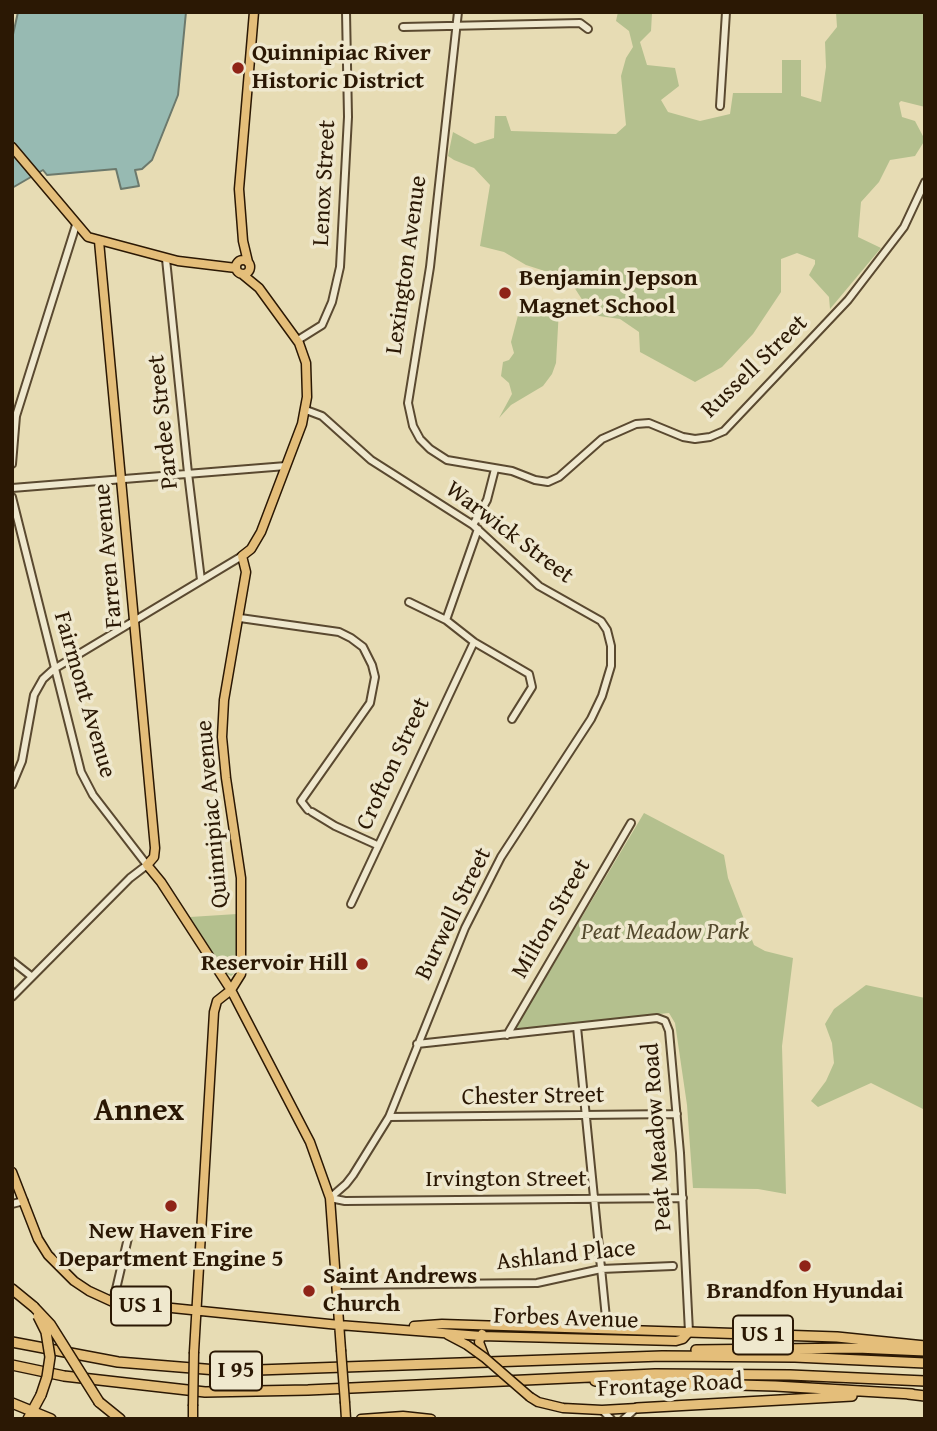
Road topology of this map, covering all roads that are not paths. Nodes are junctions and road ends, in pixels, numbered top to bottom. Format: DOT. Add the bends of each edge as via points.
graph roads {
  1 [pos="254,12"];
  2 [pos="346,12"];
  3 [pos="458,12"];
  4 [pos="726,12"];
  5 [pos="457,25"];
  6 [pos="403,27"];
  7 [pos="588,29"];
  8 [pos="720,106"];
  9 [pos="12,147"];
  10 [pos="925,182"];
  11 [pos="76,225"];
  12 [pos="100,241"];
  13 [pos="243,241"];
  14 [pos="166,259"];
  15 [pos="249,265"];
  16 [pos="239,268"];
  17 [pos="258,288"];
  18 [pos="298,340"];
  19 [pos="306,410"];
  20 [pos="12,464"];
  21 [pos="286,466"];
  22 [pos="495,469"];
  23 [pos="188,473"];
  24 [pos="121,479"];
  25 [pos="12,488"];
  26 [pos="12,497"];
  27 [pos="476,527"];
  28 [pos="242,556"];
  29 [pos="201,580"];
  30 [pos="409,602"];
  31 [pos="240,618"];
  32 [pos="446,620"];
  33 [pos="134,621"];
  34 [pos="474,642"];
  35 [pos="611,646"];
  36 [pos="54,669"];
  37 [pos="512,719"];
  38 [pos="12,785"];
  39 [pos="631,823"];
  40 [pos="377,845"];
  41 [pos="147,865"];
  42 [pos="351,904"];
  43 [pos="12,961"];
  44 [pos="31,976"];
  45 [pos="231,990"];
  46 [pos="12,997"];
  47 [pos="577,1027"];
  48 [pos="506,1035"];
  49 [pos="417,1044"];
  50 [pos="677,1114"];
  51 [pos="586,1116"];
  52 [pos="389,1117"];
  53 [pos="12,1172"];
  54 [pos="330,1198"];
  55 [pos="683,1198"];
  56 [pos="594,1199"];
  57 [pos="24,1201"];
  58 [pos="12,1204"];
  59 [pos="128,1238"];
  60 [pos="673,1266"];
  61 [pos="601,1269"];
  62 [pos="337,1285"];
  63 [pos="12,1289"];
  64 [pos="113,1302"];
  65 [pos="34,1307"];
  66 [pos="195,1310"];
  67 [pos="339,1325"];
  68 [pos="487,1325"];
  69 [pos="397,1328"];
  70 [pos="607,1328"];
  71 [pos="442,1332"];
  72 [pos="689,1332"];
  73 [pos="480,1339"];
  74 [pos="12,1342"];
  75 [pos="925,1346"];
  76 [pos="925,1352"];
  77 [pos="618,1356"];
  78 [pos="485,1358"];
  79 [pos="925,1363"];
  80 [pos="12,1365"];
  81 [pos="542,1378"];
  82 [pos="925,1381"];
  83 [pos="912,1394"];
  84 [pos="925,1396"];
  85 [pos="12,1403"];
  86 [pos="637,1408"];
  87 [pos="602,1410"];
  88 [pos="30,1415"];
  89 [pos="51,1419"];
  90 [pos="120,1419"];
  91 [pos="193,1419"];
  92 [pos="346,1419"];
  93 [pos="361,1419"];
  94 [pos="431,1419"];
  95 [pos="611,1419"];
  96 [pos="624,1419"];
  1 -- 13 [label="main road" via="239,189"];
  2 -- 18 [label="street, Lenox Street" via="348,117 340,267 322,325"];
  3 -- 5 [label="street, Lexington Avenue"];
  4 -- 8 [label="street"];
  5 -- 6 [label="street"];
  5 -- 7 [label="street" via="580,23"];
  5 -- 22 [label="street, Lexington Avenue" via="430,267 408,409 417,433 439,456"];
  9 -- 11 [label="main road"];
  10 -- 22 [label="street, Russell Street" via="904,227 848,300 724,431 695,439 649,423 636,424 602,439 548,482"];
  11 -- 12 [label="main road"];
  11 -- 20 [label="street" via="16,416"];
  12 -- 14 [label="main road"];
  12 -- 24 [label="main road, Farren Avenue"];
  13 -- 15 [label="main road"];
  13 -- 16 [label="main road"];
  14 -- 16 [label="main road"];
  14 -- 23 [label="street, Pardee Street"];
  15 -- 16 [label="main road" via="243,260"];
  15 -- 16 [label="main road" via="248,272"];
  15 -- 17 [label="main road"];
  16 -- 17 [label="main road"];
  17 -- 18 [label="main road"];
  18 -- 19 [label="main road" via="306,367"];
  19 -- 21 [label="main road"];
  19 -- 27 [label="street, Warwick Street" via="322,416 371,460"];
  21 -- 23 [label="street"];
  21 -- 28 [label="main road" via="261,532"];
  22 -- 27 [label="street"];
  23 -- 24 [label="street"];
  23 -- 29 [label="street, Pardee Street"];
  24 -- 25 [label="street"];
  24 -- 33 [label="main road, Farren Avenue"];
  26 -- 36 [label="street, Fairmont Avenue"];
  27 -- 32 [label="street"];
  27 -- 35 [label="street, Warwick Street" via="539,586 601,621"];
  28 -- 29 [label="street"];
  28 -- 31 [label="main road, Quinnipiac Avenue" via="246,567"];
  29 -- 33 [label="street"];
  30 -- 32 [label="street"];
  31 -- 40 [label="street" via="338,632 363,647 375,677 370,703 301,801 335,826"];
  31 -- 45 [label="main road, Quinnipiac Avenue" via="224,700 222,737 241,878 241,974"];
  32 -- 34 [label="street"];
  33 -- 36 [label="street"];
  33 -- 41 [label="main road, Farren Avenue" via="155,848"];
  34 -- 37 [label="street" via="529,674 531,687"];
  34 -- 40 [label="street, Crofton Street"];
  35 -- 49 [label="street, Burwell Street" via="611,666 597,706 497,865 465,928"];
  36 -- 38 [label="street" via="34,695 22,761"];
  36 -- 41 [label="street, Fairmont Avenue" via="80,772"];
  39 -- 48 [label="street, Milton Street"];
  40 -- 42 [label="street, Crofton Street"];
  41 -- 44 [label="street"];
  41 -- 45 [label="main road, Fairmont Avenue"];
  43 -- 44 [label="street"];
  44 -- 46 [label="street"];
  45 -- 54 [label="main road, Fairmont Avenue" via="305,1131"];
  45 -- 66 [label="main road, Quinnipiac Avenue" via="216,1001 214,1012"];
  47 -- 48 [label="street, Peat Meadow Road"];
  47 -- 50 [label="street, Peat Meadow Road" via="657,1018 665,1021"];
  47 -- 51 [label="street"];
  48 -- 49 [label="street, Peat Meadow Road"];
  49 -- 52 [label="street, Burwell Street"];
  50 -- 51 [label="street, Chester Street"];
  50 -- 55 [label="street, Peat Meadow Road"];
  51 -- 52 [label="street, Chester Street"];
  51 -- 56 [label="street"];
  52 -- 54 [label="street, Burwell Street" via="353,1175"];
  53 -- 57 [label="main road, Forbes Avenue / US 1"];
  54 -- 56 [label="street, Irvington Street"];
  54 -- 62 [label="main road, Fairmont Avenue"];
  55 -- 56 [label="street, Irvington Street"];
  55 -- 72 [label="street, Peat Meadow Road"];
  56 -- 61 [label="street"];
  57 -- 58 [label="street"];
  57 -- 64 [label="main road, Forbes Avenue / US 1" via="38,1239 61,1270 89,1292"];
  59 -- 64 [label="street"];
  60 -- 61 [label="street, Ashland Place"];
  61 -- 62 [label="street, Ashland Place" via="537,1283"];
  61 -- 70 [label="street"];
  62 -- 67 [label="main road, Fairmont Avenue"];
  63 -- 65 [label="highway"];
  64 -- 66 [label="main road, Forbes Avenue / US 1"];
  65 -- 88 [label="highway, bridge" via="46,1332 50,1357 41,1395"];
  65 -- 90 [label="highway, bridge" via="50,1324 99,1402"];
  66 -- 67 [label="main road, Forbes Avenue / US 1"];
  66 -- 91 [label="main road, Quinnipiac Avenue, bridge"];
  67 -- 69 [label="main road, Forbes Avenue / US 1"];
  67 -- 92 [label="main road, Fairmont Avenue, bridge"];
  68 -- 69 [label="main road, Forbes Avenue / US 1"];
  68 -- 70 [label="main road, Forbes Avenue / US 1"];
  68 -- 73 [label="main road"];
  69 -- 71 [label="main road, Forbes Avenue / US 1"];
  70 -- 72 [label="main road, Forbes Avenue / US 1"];
  71 -- 73 [label="main road, Forbes Avenue"];
  71 -- 78 [label="main road, Frontage Road / US 1, bridge"];
  72 -- 73 [label="main road, Forbes Avenue" via="676,1341"];
  72 -- 75 [label="highway, Forbes Avenue / US 1" via="837,1337"];
  73 -- 78 [label="main road, bridge"];
  74 -- 77 [label="highway, I 95" via="118,1362 229,1371"];
  76 -- 77 [label="highway" via="710,1349"];
  77 -- 79 [label="highway, I 95" via="773,1356"];
  78 -- 87 [label="main road, Frontage Road / US 1, bridge" via="538,1402"];
  80 -- 81 [label="highway, I 95" via="64,1376 205,1392"];
  81 -- 82 [label="highway, I 95" via="722,1374"];
  81 -- 83 [label="highway"];
  83 -- 84 [label="highway, Frontage Road / US 1"];
  83 -- 86 [label="highway, Frontage Road / US 1"];
  85 -- 88 [label="highway"];
  86 -- 87 [label="main road, Frontage Road / US 1"];
  86 -- 96 [label="street"];
  87 -- 95 [label="street"];
  88 -- 89 [label="highway"];
  93 -- 94 [label="main road"];
}
